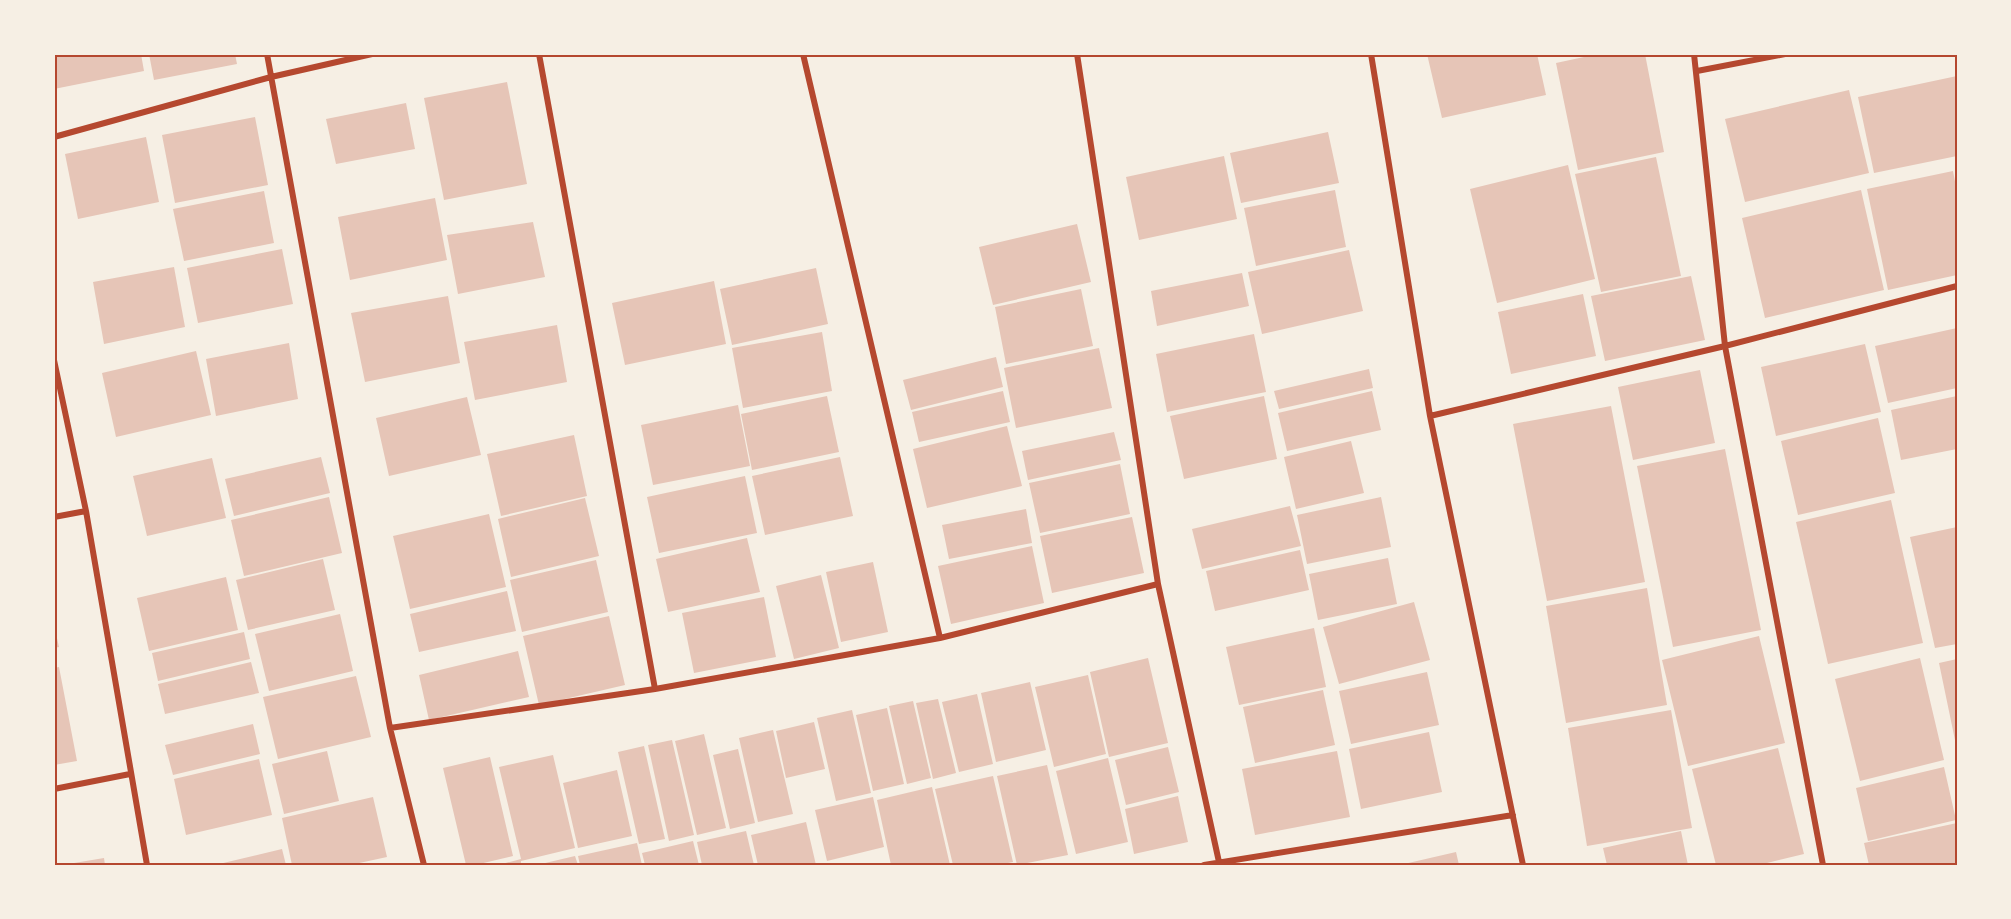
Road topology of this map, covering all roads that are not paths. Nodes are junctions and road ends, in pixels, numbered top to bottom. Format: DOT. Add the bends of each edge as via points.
graph roads {
  1 [pos="267,54"];
  2 [pos="372,54"];
  3 [pos="539,54"];
  4 [pos="803,54"];
  5 [pos="1077,54"];
  6 [pos="1371,54"];
  7 [pos="1694,54"];
  8 [pos="1785,54"];
  9 [pos="1697,71"];
  10 [pos="271,77"];
  11 [pos="54,137"];
  12 [pos="1957,286"];
  13 [pos="1725,346"];
  14 [pos="54,360"];
  15 [pos="1430,416"];
  16 [pos="86,511"];
  17 [pos="54,518"];
  18 [pos="1158,584"];
  19 [pos="940,638"];
  20 [pos="655,689"];
  21 [pos="390,728"];
  22 [pos="130,774"];
  23 [pos="54,789"];
  24 [pos="1513,815"];
  25 [pos="1219,862"];
  26 [pos="147,865"];
  27 [pos="424,865"];
  28 [pos="1204,865"];
  29 [pos="1523,865"];
  30 [pos="1823,865"];
  1 -- 10 [label="street"];
  2 -- 10 [label="street"];
  3 -- 20 [label="street"];
  4 -- 19 [label="street"];
  5 -- 18 [label="street"];
  6 -- 15 [label="street"];
  7 -- 9 [label="street"];
  8 -- 9 [label="street"];
  9 -- 13 [label="street"];
  10 -- 11 [label="street"];
  10 -- 21 [label="street"];
  12 -- 13 [label="street"];
  13 -- 15 [label="street"];
  13 -- 30 [label="street"];
  14 -- 16 [label="street"];
  15 -- 24 [label="street"];
  16 -- 17 [label="street"];
  16 -- 22 [label="street"];
  18 -- 19 [label="street"];
  18 -- 25 [label="street"];
  19 -- 20 [label="street"];
  20 -- 21 [label="street"];
  21 -- 27 [label="street"];
  22 -- 23 [label="street"];
  22 -- 26 [label="street"];
  24 -- 25 [label="street"];
  24 -- 29 [label="street"];
  25 -- 28 [label="street"];
}
